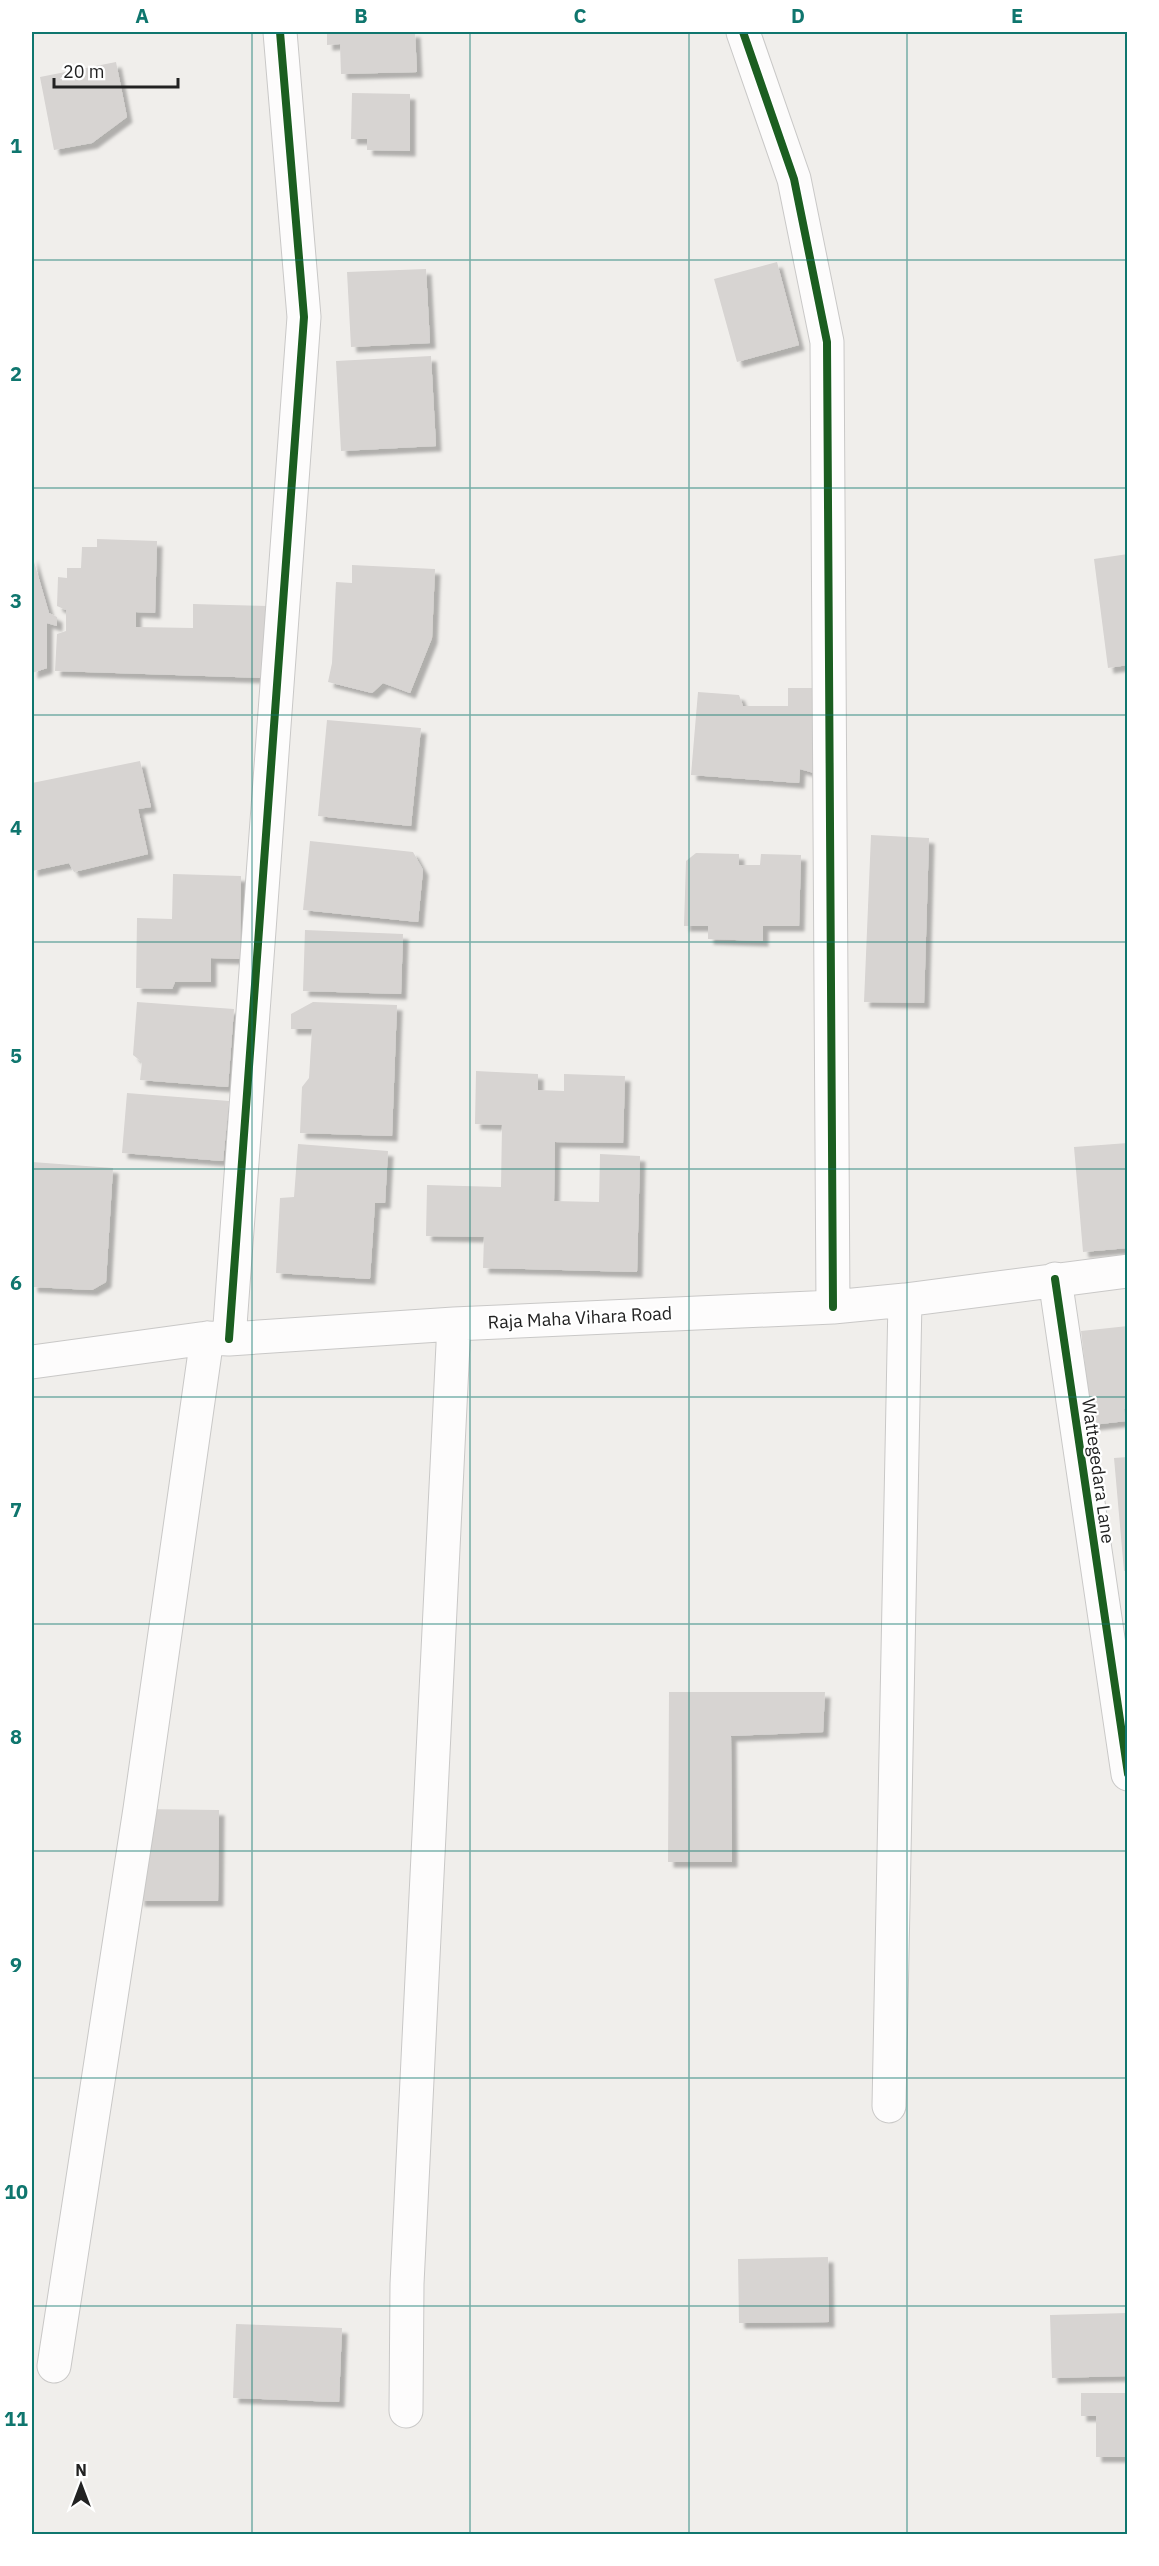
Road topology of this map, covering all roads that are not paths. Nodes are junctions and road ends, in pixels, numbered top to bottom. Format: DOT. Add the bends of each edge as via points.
graph roads {
  1 [pos="280,32"];
  2 [pos="743,32"];
  3 [pos="1128,1270"];
  4 [pos="1055,1279"];
  5 [pos="905,1300"];
  6 [pos="833,1306"];
  7 [pos="454,1324"];
  8 [pos="218,1338"];
  9 [pos="32,1362"];
  10 [pos="1128,1774"];
  11 [pos="889,2106"];
  12 [pos="54,2366"];
  13 [pos="406,2411"];
  1 -- 8 [label="street" via="304,317"];
  2 -- 6 [label="street" via="794,179 827,342"];
  3 -- 4 [label="street, Raja Maha Vihara Road"];
  4 -- 5 [label="street, Raja Maha Vihara Road"];
  4 -- 10 [label="street, Wattegedara Lane"];
  5 -- 6 [label="street, Raja Maha Vihara Road"];
  5 -- 11 [label="street"];
  6 -- 7 [label="street, Raja Maha Vihara Road"];
  7 -- 8 [label="street, Raja Maha Vihara Road"];
  7 -- 13 [label="street" via="407,2284"];
  8 -- 9 [label="street, Raja Maha Vihara Road"];
  8 -- 12 [label="street"];
}
